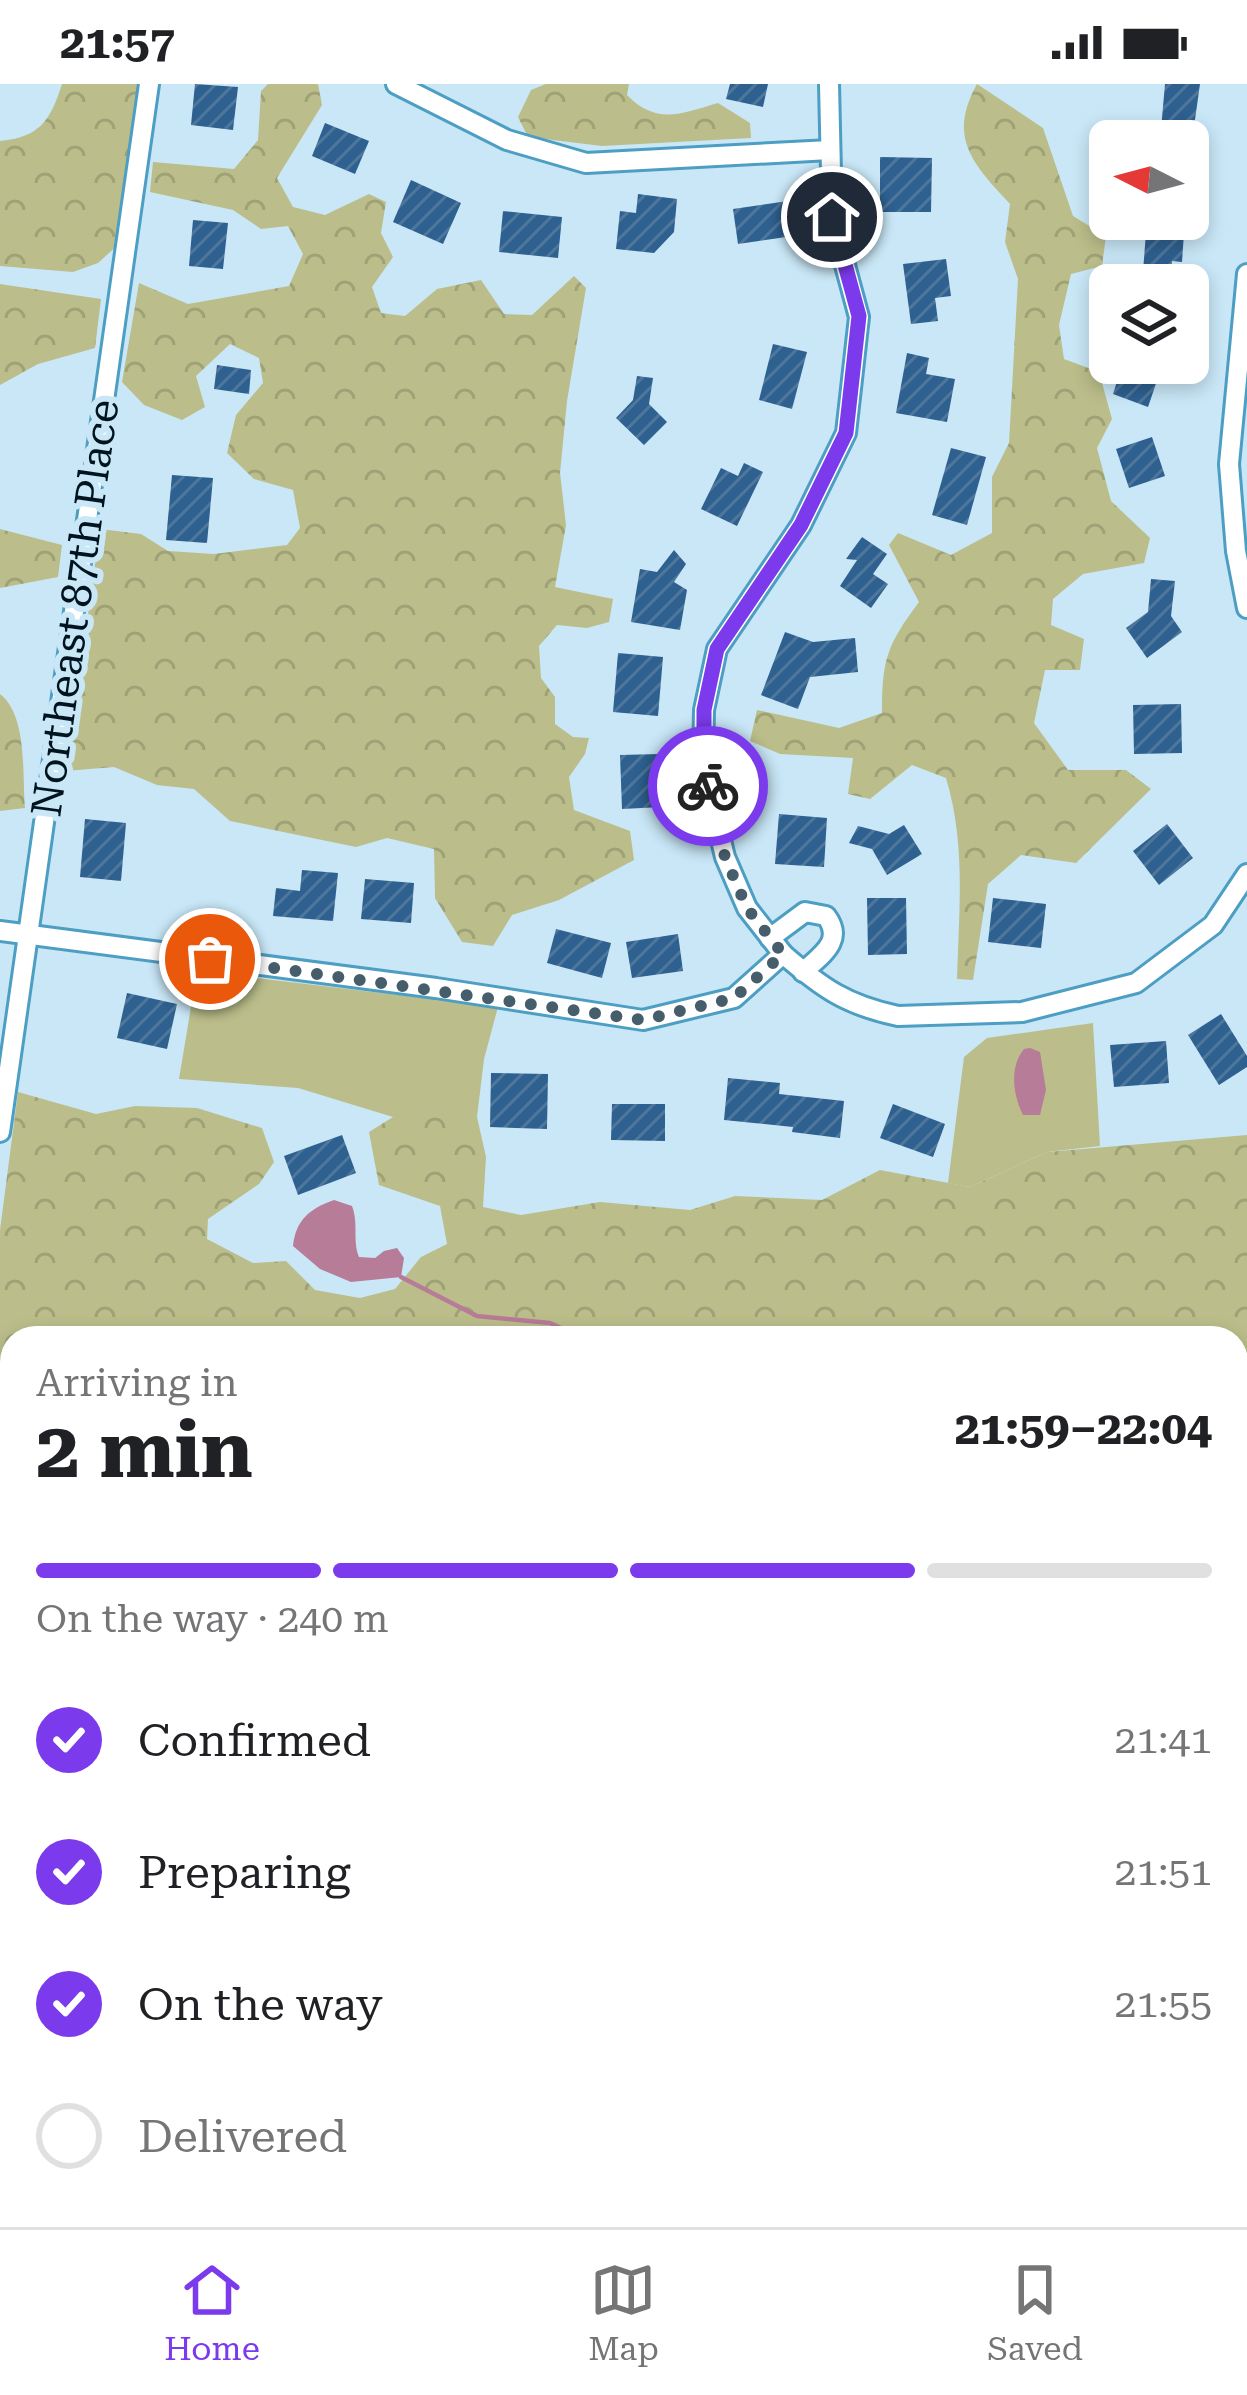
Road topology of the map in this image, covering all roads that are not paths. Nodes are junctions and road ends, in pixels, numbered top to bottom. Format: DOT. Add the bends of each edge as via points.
graph roads {
  1 [pos="149,84"];
  2 [pos="396,84"];
  3 [pos="829,84"];
  4 [pos="425,89"];
  5 [pos="830,150"];
  6 [pos="1247,274"];
  7 [pos="1246,295"];
  8 [pos="1247,608"];
  9 [pos="1247,874"];
  10 [pos="0,932"];
  11 [pos="29,935"];
  12 [pos="770,938"];
  13 [pos="783,954"];
  14 [pos="803,972"];
  15 [pos="0,1132"];
  1 -- 11 [label="street, Northeast 87th Place"];
  2 -- 4 [label="street"];
  3 -- 5 [label="street"];
  4 -- 5 [label="street" via="507,140 586,163"];
  5 -- 12 [label="street" via="832,217 859,316 846,433 801,525 717,649 704,710 704,765 725,857"];
  6 -- 7 [label="street"];
  7 -- 8 [label="street" via="1229,464"];
  9 -- 14 [label="street" via="1213,925 1136,983 1022,1012 898,1016 827,992"];
  10 -- 11 [label="street"];
  11 -- 13 [label="street" via="643,1020 734,998"];
  11 -- 15 [label="street, Northeast 87th Place"];
  12 -- 13 [label="street"];
  12 -- 14 [label="street" via="805,912 826,916 832,943"];
  13 -- 14 [label="street"];
}
